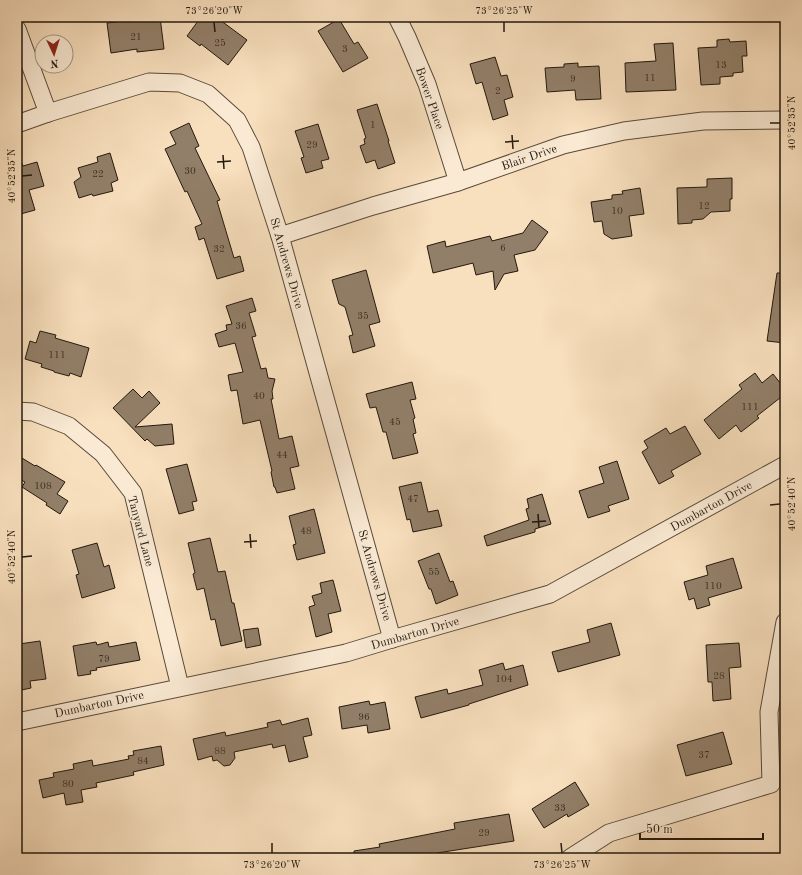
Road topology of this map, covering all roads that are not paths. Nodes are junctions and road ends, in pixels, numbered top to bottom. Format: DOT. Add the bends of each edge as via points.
graph roads {
  1 [pos="397,17"];
  2 [pos="17,29"];
  3 [pos="48,113"];
  4 [pos="785,120"];
  5 [pos="17,124"];
  6 [pos="458,182"];
  7 [pos="280,236"];
  8 [pos="17,411"];
  9 [pos="785,465"];
  10 [pos="785,622"];
  11 [pos="392,639"];
  12 [pos="180,687"];
  13 [pos="17,722"];
  14 [pos="570,858"];
  1 -- 6 [label="street, Bower Place" via="427,84"];
  2 -- 3 [label="street"];
  3 -- 5 [label="street, St Andrews Drive"];
  3 -- 7 [label="street, St Andrews Drive" via="148,82 180,83 208,94 237,120 252,147"];
  4 -- 6 [label="street, Blair Drive" via="703,121 624,131 563,145"];
  6 -- 7 [label="street, Blair Drive"];
  7 -- 11 [label="street, St Andrews Drive"];
  8 -- 12 [label="street, Tanyard Lane" via="33,412 69,426 103,454 133,494"];
  9 -- 11 [label="street, Dumbarton Drive" via="550,594"];
  10 -- 14 [label="street" via="769,712 772,784 609,833"];
  11 -- 12 [label="street, Dumbarton Drive" via="346,654"];
  12 -- 13 [label="street, Dumbarton Drive"];
}
